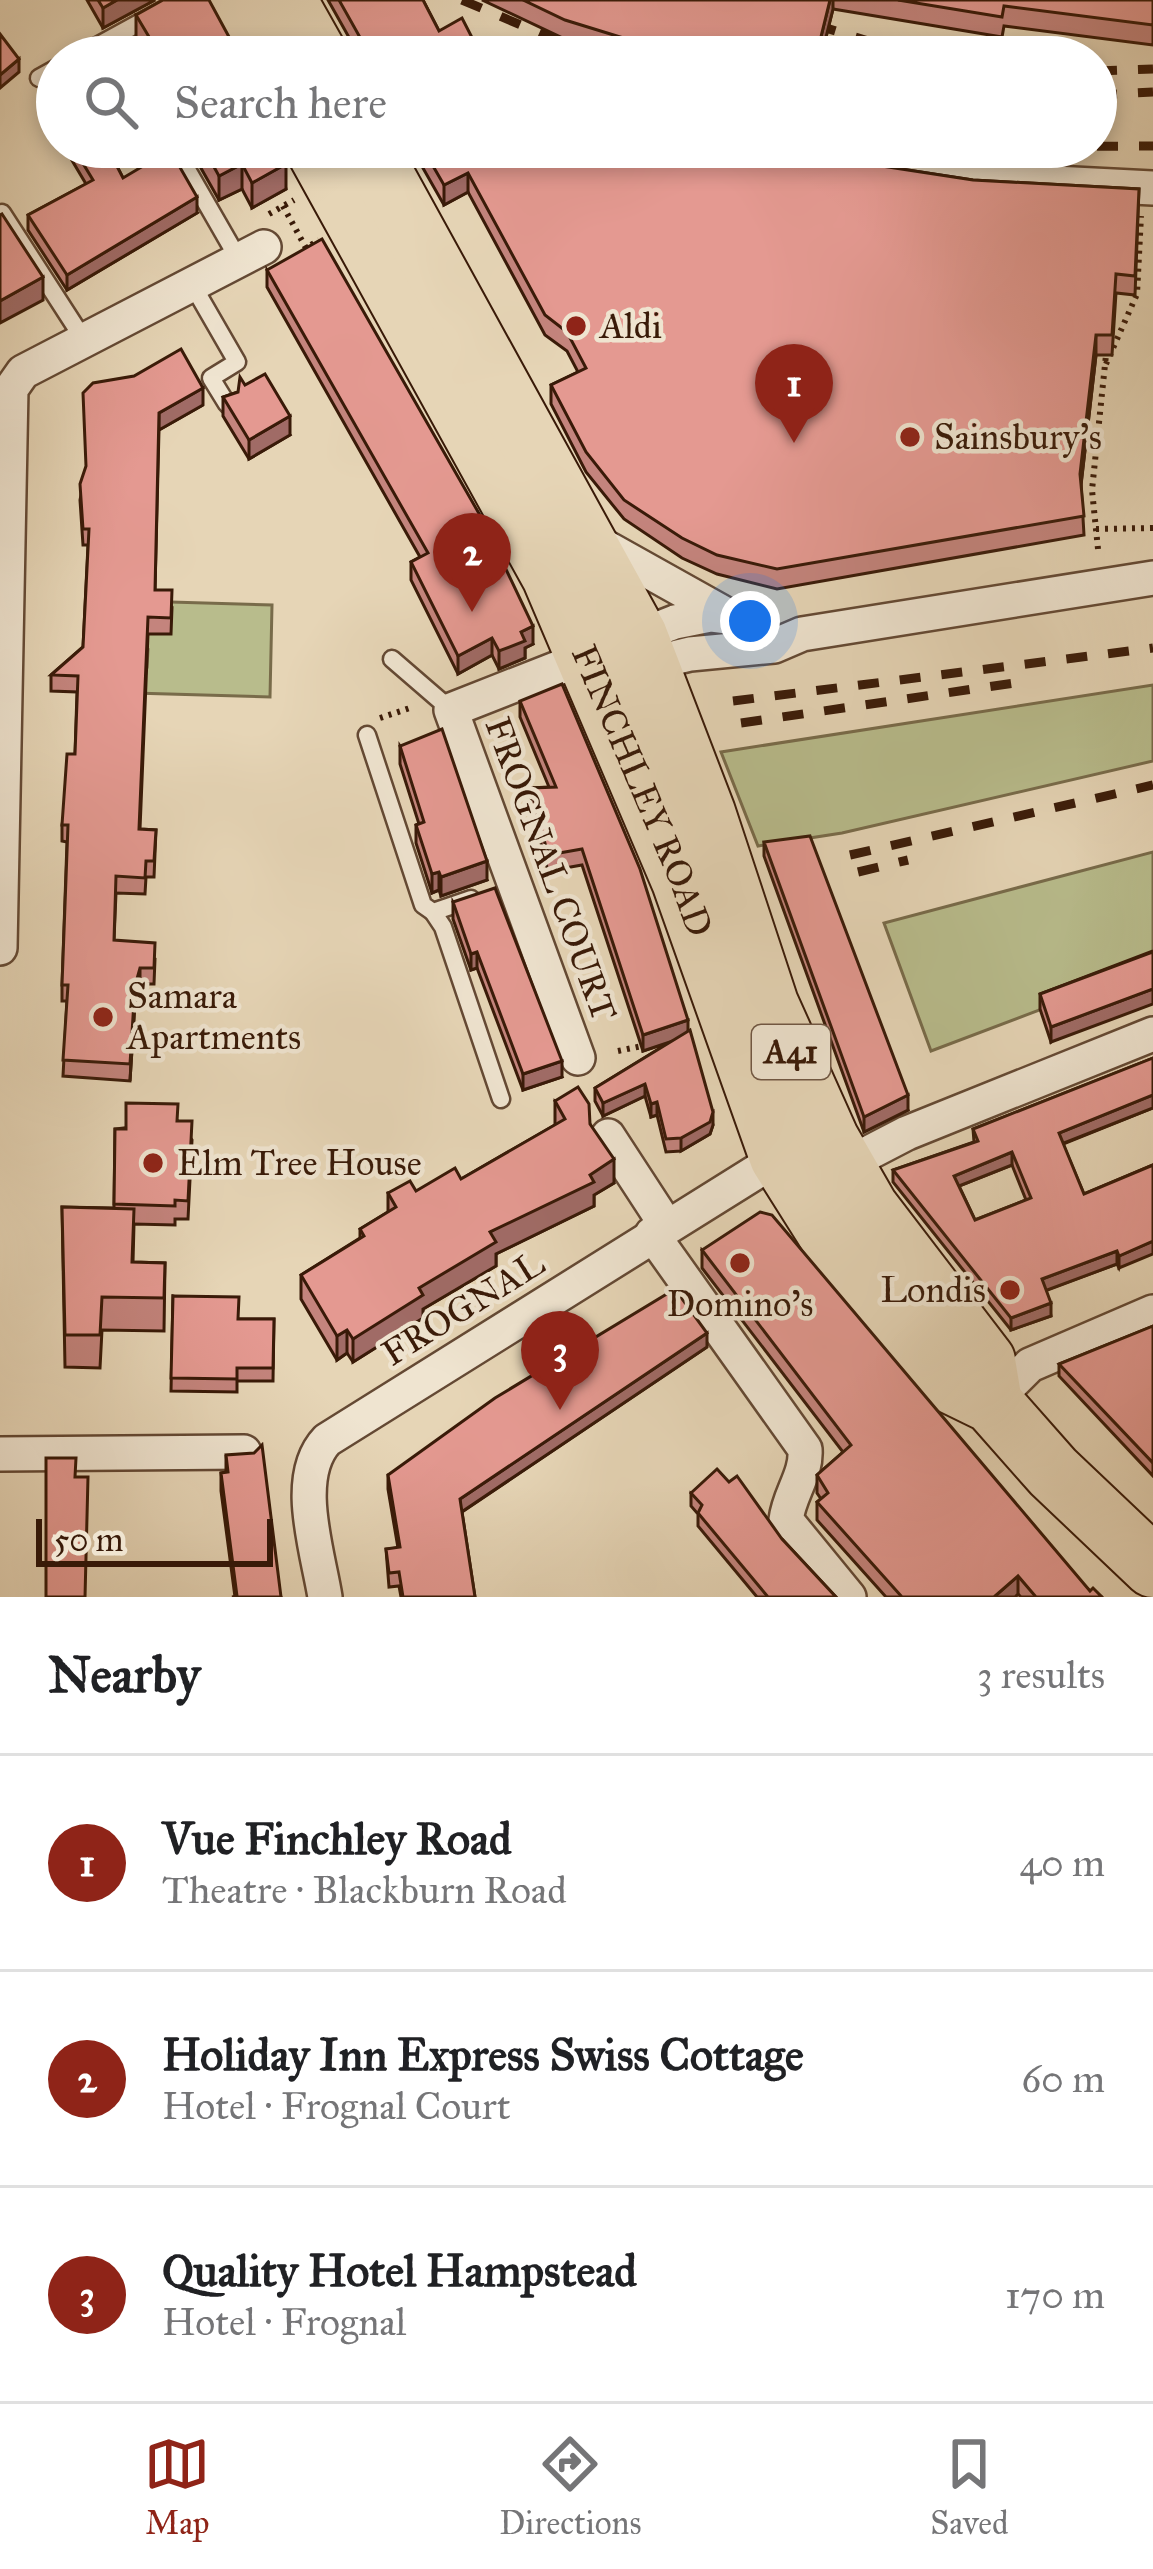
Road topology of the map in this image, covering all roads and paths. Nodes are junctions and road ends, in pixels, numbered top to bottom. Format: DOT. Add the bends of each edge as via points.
graph roads {
  1 [pos="181,0"];
  2 [pos="235,0"];
  3 [pos="286,0"];
  4 [pos="115,36"];
  5 [pos="255,36"];
  6 [pos="306,36"];
  7 [pos="189,168"];
  8 [pos="328,168"];
  9 [pos="380,168"];
  10 [pos="893,168"];
  11 [pos="1146,188"];
  12 [pos="283,206"];
  13 [pos="2,213"];
  14 [pos="307,251"];
  15 [pos="251,254"];
  16 [pos="192,284"];
  17 [pos="83,340"];
  18 [pos="1106,355"];
  19 [pos="1105,365"];
  20 [pos="227,404"];
  21 [pos="1153,528"];
  22 [pos="1096,529"];
  23 [pos="581,535"];
  24 [pos="1099,549"];
  25 [pos="1153,578"];
  26 [pos="734,619"];
  27 [pos="802,634"];
  28 [pos="625,653"];
  29 [pos="392,659"];
  30 [pos="438,706"];
  31 [pos="380,718"];
  32 [pos="367,736"];
  33 [pos="518,883"];
  34 [pos="1,888"];
  35 [pos="433,912"];
  36 [pos="0,948"];
  37 [pos="1153,1034"];
  38 [pos="641,1046"];
  39 [pos="618,1051"];
  40 [pos="578,1058"];
  41 [pos="501,1099"];
  42 [pos="608,1136"];
  43 [pos="807,1171"];
  44 [pos="659,1230"];
  45 [pos="1153,1312"];
  46 [pos="992,1402"];
  47 [pos="244,1452"];
  48 [pos="0,1454"];
  49 [pos="1153,1567"];
  50 [pos="326,1597"];
  51 [pos="849,1597"];
  1 -- 4 [label="lane"];
  2 -- 5 [label="highway"];
  3 -- 6 [label="highway"];
  7 -- 15 [label="lane"];
  8 -- 28 [label="highway, FINCHLEY ROAD / A41" via="541,555"];
  9 -- 23 [label="highway, FINCHLEY ROAD / A41"];
  10 -- 11 [label="street"];
  11 -- 19 [label="path" via="1137,294"];
  12 -- 14 [label="path"];
  13 -- 17 [label="lane"];
  15 -- 16 [label="street"];
  16 -- 17 [label="street"];
  16 -- 20 [label="lane" via="237,362 211,378"];
  17 -- 34 [label="street" via="23,372 8,408"];
  18 -- 19 [label="path"];
  19 -- 22 [label="path" via="1092,490"];
  21 -- 22 [label="path"];
  22 -- 24 [label="path"];
  23 -- 26 [label="street"];
  23 -- 28 [label="highway, FINCHLEY ROAD / A41"];
  25 -- 27 [label="street"];
  26 -- 27 [label="street"];
  26 -- 28 [label="street" via="694,616"];
  27 -- 28 [label="street" via="775,646"];
  28 -- 30 [label="street, FROGNAL COURT"];
  28 -- 43 [label="highway, FINCHLEY ROAD / A41" via="736,1024"];
  29 -- 30 [label="lane"];
  30 -- 31 [label="path"];
  30 -- 33 [label="street, FROGNAL COURT"];
  32 -- 35 [label="lane" via="423,905"];
  33 -- 35 [label="lane"];
  33 -- 40 [label="street, FROGNAL COURT"];
  34 -- 36 [label="street"];
  35 -- 41 [label="lane"];
  37 -- 43 [label="street, FROGNAL"];
  38 -- 39 [label="path"];
  42 -- 44 [label="street"];
  43 -- 44 [label="street, FROGNAL"];
  43 -- 46 [label="highway, FINCHLEY ROAD / A41" via="875,1296 951,1383"];
  44 -- 50 [label="street, FROGNAL" via="317,1450 310,1497"];
  44 -- 51 [label="street" via="805,1450 787,1520"];
  45 -- 46 [label="street" via="1030,1365"];
  46 -- 49 [label="highway, FINCHLEY ROAD / A41"];
  47 -- 48 [label="street"];
}
